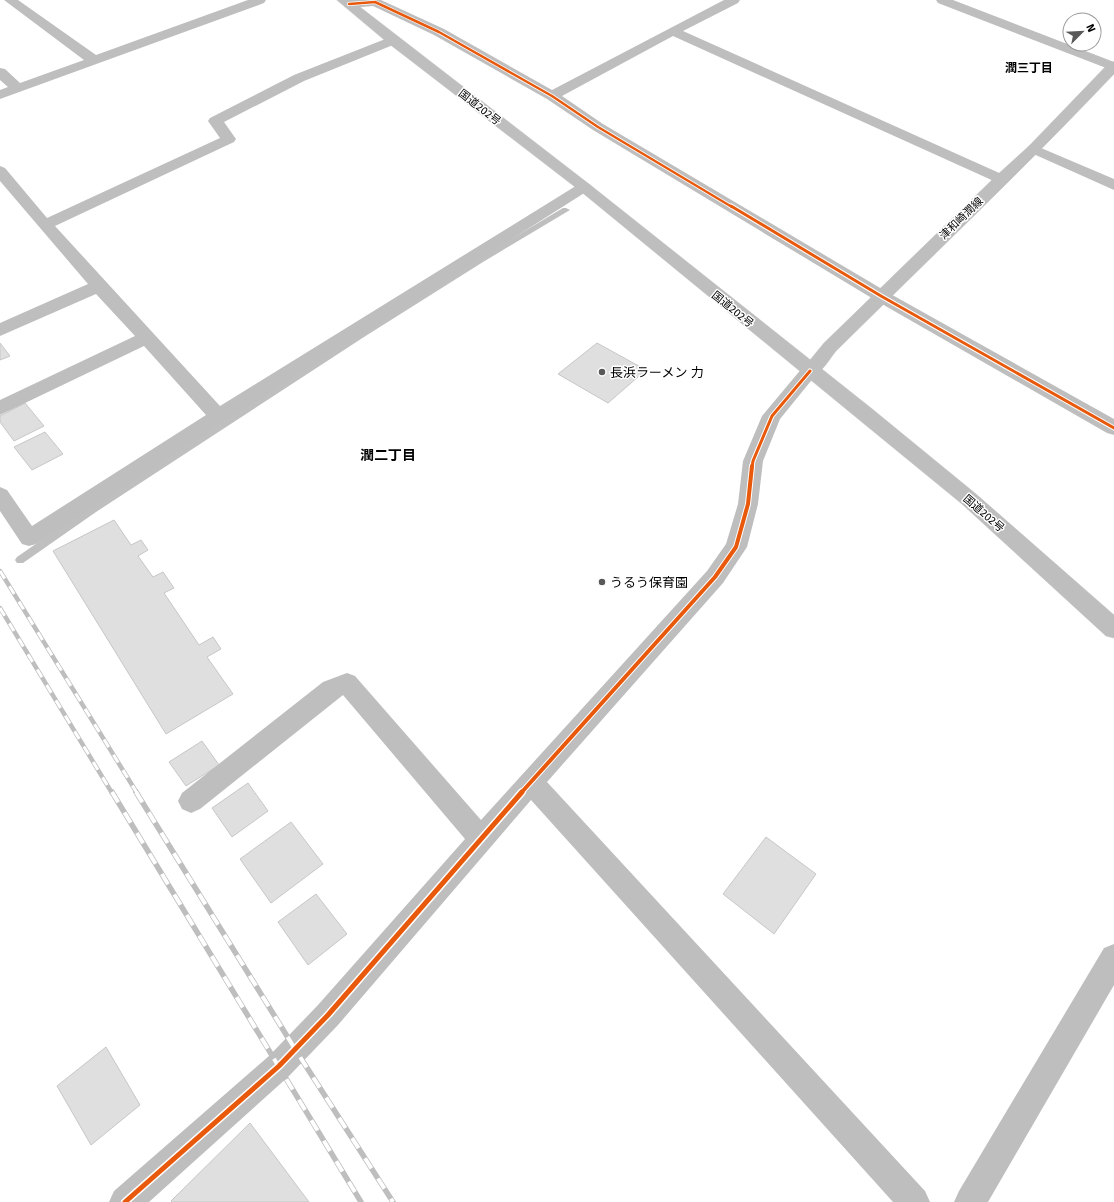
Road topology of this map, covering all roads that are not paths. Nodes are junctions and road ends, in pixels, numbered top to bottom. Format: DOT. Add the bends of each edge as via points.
graph roads {
  1 [pos="10,0"];
  2 [pos="260,0"];
  3 [pos="734,0"];
  4 [pos="942,0"];
  5 [pos="346,2"];
  6 [pos="0,3"];
  7 [pos="673,31"];
  8 [pos="393,40"];
  9 [pos="95,61"];
  10 [pos="1114,67"];
  11 [pos="0,72"];
  12 [pos="18,89"];
  13 [pos="0,95"];
  14 [pos="552,96"];
  15 [pos="1034,149"];
  16 [pos="0,171"];
  17 [pos="1001,179"];
  18 [pos="1114,185"];
  19 [pos="584,187"];
  20 [pos="45,225"];
  21 [pos="99,286"];
  22 [pos="881,296"];
  23 [pos="0,330"];
  24 [pos="146,338"];
  25 [pos="810,371"];
  26 [pos="0,408"];
  27 [pos="218,416"];
  28 [pos="1114,428"];
  29 [pos="0,494"];
  30 [pos="1114,629"];
  31 [pos="531,782"];
  32 [pos="190,801"];
  33 [pos="481,839"];
  34 [pos="1114,958"];
  35 [pos="125,1202"];
  36 [pos="914,1202"];
  37 [pos="970,1202"];
  1 -- 6 [label="main road"];
  1 -- 9 [label="main road"];
  2 -- 9 [label="main road"];
  3 -- 7 [label="main road"];
  4 -- 10 [label="main road"];
  5 -- 8 [label="main road, 国道202号"];
  5 -- 14 [label="main road" via="374,2 439,32"];
  7 -- 14 [label="main road"];
  7 -- 17 [label="main road"];
  8 -- 19 [label="main road, 国道202号"];
  8 -- 20 [label="main road" via="299,78 215,121 229,139"];
  9 -- 12 [label="main road"];
  10 -- 15 [label="main road, 津和崎潤線"];
  11 -- 12 [label="main road"];
  12 -- 13 [label="main road"];
  14 -- 22 [label="main road" via="598,127"];
  15 -- 17 [label="main road, 津和崎潤線"];
  15 -- 18 [label="main road"];
  16 -- 20 [label="main road"];
  17 -- 22 [label="main road, 津和崎潤線"];
  19 -- 25 [label="main road, 国道202号"];
  19 -- 27 [label="main road"];
  20 -- 21 [label="main road"];
  21 -- 23 [label="main road"];
  21 -- 24 [label="main road"];
  22 -- 25 [label="main road, 津和崎潤線"];
  22 -- 28 [label="main road"];
  24 -- 26 [label="main road"];
  24 -- 27 [label="main road"];
  25 -- 30 [label="main road, 国道202号" via="969,499"];
  25 -- 31 [label="main road, 津和崎潤線" via="772,416 753,461 748,504 736,547 715,577"];
  27 -- 29 [label="main road" via="29,538"];
  31 -- 33 [label="main road, 津和崎潤線"];
  31 -- 36 [label="main road"];
  32 -- 33 [label="main road" via="331,689 347,683"];
  33 -- 35 [label="main road, 津和崎潤線" via="328,1015 279,1066"];
  34 -- 37 [label="main road"];
}
